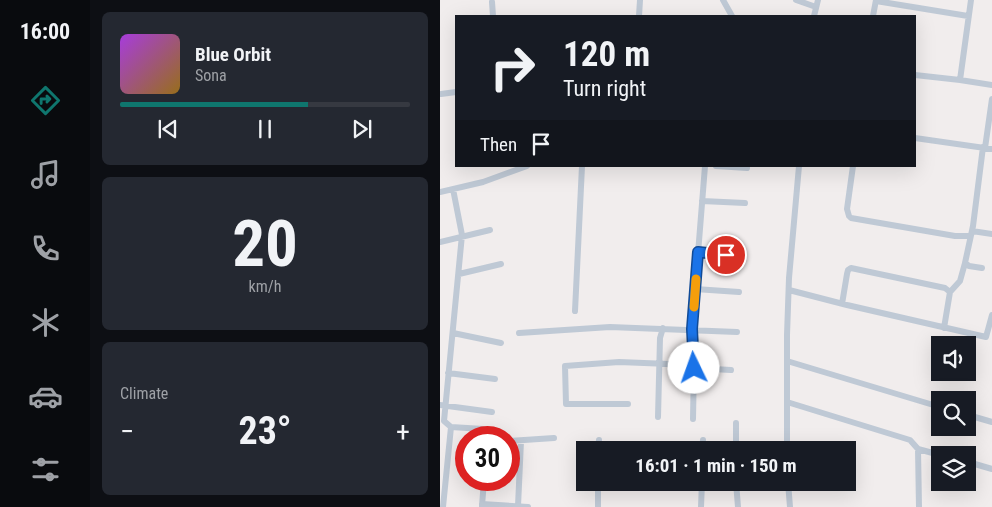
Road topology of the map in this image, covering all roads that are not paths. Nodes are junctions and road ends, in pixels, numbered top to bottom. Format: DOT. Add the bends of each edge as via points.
graph roads {
  1 [pos="640,0"];
  2 [pos="723,0"];
  3 [pos="796,0"];
  4 [pos="971,0"];
  5 [pos="876,1"];
  6 [pos="492,2"];
  7 [pos="817,3"];
  8 [pos="493,15"];
  9 [pos="639,15"];
  10 [pos="731,15"];
  11 [pos="873,15"];
  12 [pos="968,16"];
  13 [pos="916,75"];
  14 [pos="960,80"];
  15 [pos="992,85"];
  16 [pos="455,92"];
  17 [pos="441,94"];
  18 [pos="992,99"];
  19 [pos="916,138"];
  20 [pos="987,148"];
  21 [pos="524,167"];
  22 [pos="582,167"];
  23 [pos="705,167"];
  24 [pos="732,167"];
  25 [pos="799,167"];
  26 [pos="854,167"];
  27 [pos="747,168"];
  28 [pos="453,189"];
  29 [pos="440,192"];
  30 [pos="702,201"];
  31 [pos="745,203"];
  32 [pos="490,230"];
  33 [pos="971,234"];
  34 [pos="992,234"];
  35 [pos="462,237"];
  36 [pos="440,242"];
  37 [pos="698,252"];
  38 [pos="741,256"];
  39 [pos="965,263"];
  40 [pos="501,264"];
  41 [pos="982,268"];
  42 [pos="458,274"];
  43 [pos="695,289"];
  44 [pos="789,290"];
  45 [pos="738,292"];
  46 [pos="950,292"];
  47 [pos="842,304"];
  48 [pos="574,311"];
  49 [pos="992,315"];
  50 [pos="663,328"];
  51 [pos="944,328"];
  52 [pos="692,329"];
  53 [pos="737,332"];
  54 [pos="453,333"];
  55 [pos="519,333"];
  56 [pos="989,338"];
  57 [pos="501,343"];
  58 [pos="787,361"];
  59 [pos="659,364"];
  60 [pos="694,366"];
  61 [pos="731,370"];
  62 [pos="448,373"];
  63 [pos="496,379"];
  64 [pos="787,402"];
  65 [pos="628,404"];
  66 [pos="931,404"];
  67 [pos="443,405"];
  68 [pos="492,412"];
  69 [pos="658,417"];
  70 [pos="976,417"];
  71 [pos="693,419"];
  72 [pos="992,422"];
  73 [pos="736,423"];
  74 [pos="451,427"];
  75 [pos="455,427"];
  76 [pos="554,438"];
  77 [pos="521,441"];
  78 [pos="736,441"];
  79 [pos="788,441"];
  80 [pos="918,449"];
  81 [pos="931,453"];
  82 [pos="976,464"];
  83 [pos="992,469"];
  84 [pos="483,491"];
  85 [pos="598,491"];
  86 [pos="702,491"];
  87 [pos="737,491"];
  88 [pos="789,491"];
  89 [pos="482,505"];
  90 [pos="518,506"];
  91 [pos="443,507"];
  92 [pos="528,507"];
  93 [pos="598,507"];
  94 [pos="701,507"];
  95 [pos="738,507"];
  96 [pos="790,507"];
  97 [pos="919,507"];
  1 -- 9 [label="street"];
  2 -- 10 [label="street"];
  3 -- 7 [label="street"];
  4 -- 12 [label="street"];
  5 -- 11 [label="street"];
  5 -- 12 [label="street"];
  6 -- 8 [label="street"];
  12 -- 14 [label="street"];
  13 -- 14 [label="street"];
  14 -- 15 [label="street"];
  16 -- 17 [label="street"];
  18 -- 20 [label="street"];
  19 -- 20 [label="street"];
  20 -- 33 [label="street"];
  21 -- 28 [label="street"];
  22 -- 48 [label="street"];
  23 -- 30 [label="street"];
  24 -- 27 [label="street"];
  25 -- 44 [label="street"];
  26 -- 33 [label="street" via="847,209 851,218 955,236"];
  28 -- 29 [label="street"];
  28 -- 35 [label="street"];
  30 -- 31 [label="street"];
  30 -- 37 [label="street"];
  32 -- 35 [label="street"];
  33 -- 34 [label="street"];
  33 -- 39 [label="street"];
  35 -- 36 [label="street"];
  35 -- 42 [label="street"];
  37 -- 38 [label="street"];
  37 -- 43 [label="street"];
  39 -- 41 [label="street"];
  39 -- 46 [label="street" via="960,281"];
  40 -- 42 [label="street"];
  42 -- 54 [label="street"];
  43 -- 45 [label="street"];
  43 -- 52 [label="street"];
  44 -- 47 [label="street"];
  44 -- 58 [label="street"];
  46 -- 47 [label="street" via="945,288 851,268"];
  46 -- 51 [label="street"];
  47 -- 51 [label="street"];
  49 -- 56 [label="street"];
  50 -- 52 [label="street"];
  50 -- 55 [label="street" via="610,327"];
  50 -- 59 [label="street"];
  51 -- 56 [label="street"];
  52 -- 53 [label="street"];
  52 -- 60 [label="street"];
  54 -- 57 [label="street"];
  54 -- 62 [label="street"];
  58 -- 64 [label="street"];
  58 -- 66 [label="street"];
  59 -- 60 [label="street"];
  59 -- 65 [label="street" via="619,362 565,366 566,404"];
  59 -- 69 [label="street"];
  60 -- 61 [label="street"];
  60 -- 71 [label="street"];
  62 -- 63 [label="street"];
  62 -- 67 [label="street"];
  64 -- 79 [label="street"];
  64 -- 80 [label="street" via="910,440"];
  67 -- 68 [label="street"];
  67 -- 74 [label="street" via="444,421"];
  70 -- 72 [label="street"];
  73 -- 78 [label="street"];
  74 -- 75 [label="street"];
  74 -- 91 [label="street"];
  76 -- 77 [label="street"];
  77 -- 90 [label="street"];
  80 -- 81 [label="street"];
  80 -- 97 [label="street"];
  82 -- 83 [label="street"];
  84 -- 89 [label="street"];
  85 -- 93 [label="street"];
  86 -- 94 [label="street"];
  87 -- 95 [label="street"];
  88 -- 96 [label="street"];
  89 -- 90 [label="street"];
  90 -- 92 [label="street"];
}
